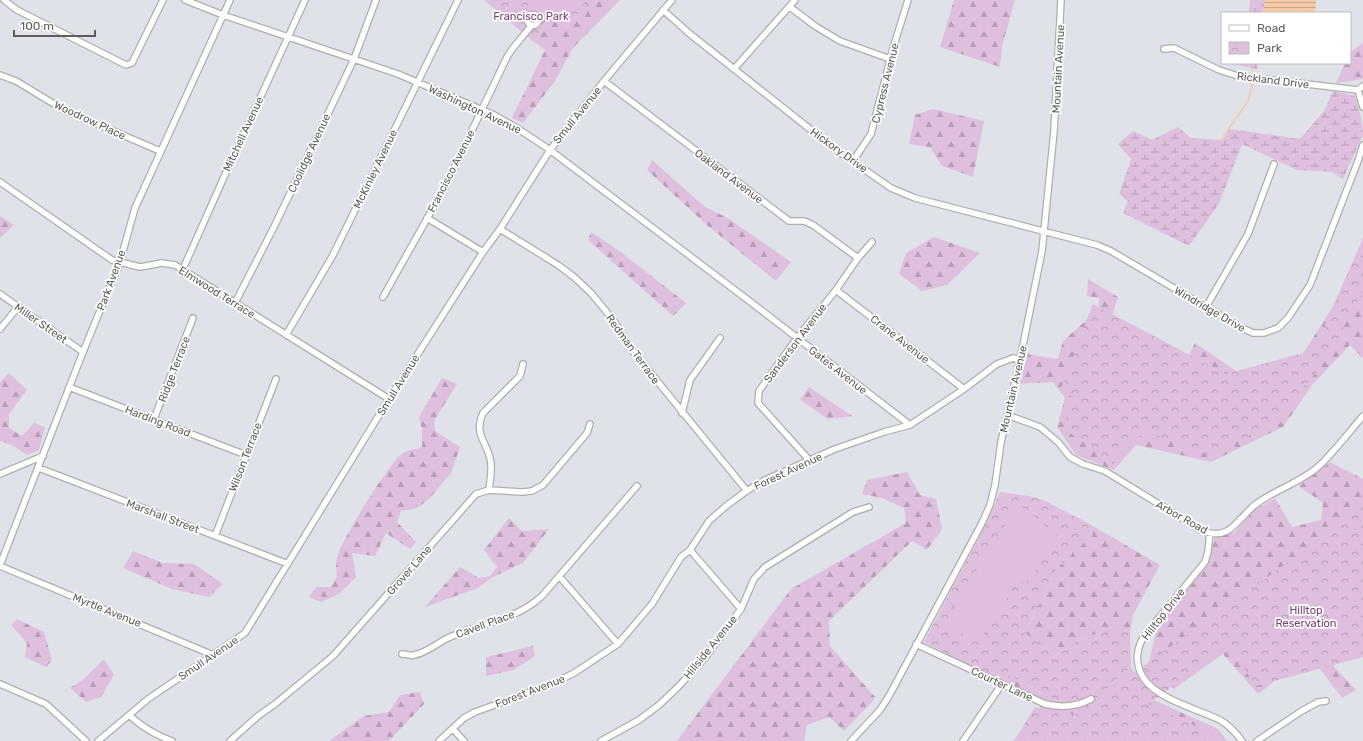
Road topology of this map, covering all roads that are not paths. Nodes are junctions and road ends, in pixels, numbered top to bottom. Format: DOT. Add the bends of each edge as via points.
graph roads {
  1 [pos="4,0"];
  2 [pos="163,0"];
  3 [pos="185,0"];
  4 [pos="230,0"];
  5 [pos="306,0"];
  6 [pos="376,0"];
  7 [pos="458,0"];
  8 [pos="672,0"];
  9 [pos="795,0"];
  10 [pos="908,0"];
  11 [pos="1061,0"];
  12 [pos="790,7"];
  13 [pos="663,10"];
  14 [pos="223,15"];
  15 [pos="532,26"];
  16 [pos="289,37"];
  17 [pos="1164,49"];
  18 [pos="354,59"];
  19 [pos="890,59"];
  20 [pos="734,69"];
  21 [pos="0,75"];
  22 [pos="604,81"];
  23 [pos="417,82"];
  24 [pos="1363,86"];
  25 [pos="1358,90"];
  26 [pos="1363,107"];
  27 [pos="481,110"];
  28 [pos="1363,145"];
  29 [pos="550,150"];
  30 [pos="160,151"];
  31 [pos="853,161"];
  32 [pos="1274,164"];
  33 [pos="0,182"];
  34 [pos="427,218"];
  35 [pos="500,229"];
  36 [pos="1045,232"];
  37 [pos="872,242"];
  38 [pos="483,252"];
  39 [pos="858,258"];
  40 [pos="120,262"];
  41 [pos="183,269"];
  42 [pos="836,290"];
  43 [pos="0,294"];
  44 [pos="383,297"];
  45 [pos="748,300"];
  46 [pos="235,303"];
  47 [pos="18,307"];
  48 [pos="1206,307"];
  49 [pos="193,318"];
  50 [pos="0,329"];
  51 [pos="286,335"];
  52 [pos="720,338"];
  53 [pos="797,338"];
  54 [pos="83,352"];
  55 [pos="1020,360"];
  56 [pos="524,364"];
  57 [pos="276,379"];
  58 [pos="70,387"];
  59 [pos="964,389"];
  60 [pos="389,399"];
  61 [pos="682,413"];
  62 [pos="1007,415"];
  63 [pos="1363,416"];
  64 [pos="154,419"];
  65 [pos="590,424"];
  66 [pos="910,425"];
  67 [pos="246,455"];
  68 [pos="43,456"];
  69 [pos="810,461"];
  70 [pos="39,468"];
  71 [pos="0,474"];
  72 [pos="637,486"];
  73 [pos="489,490"];
  74 [pos="747,491"];
  75 [pos="869,507"];
  76 [pos="1210,533"];
  77 [pos="215,536"];
  78 [pos="690,550"];
  79 [pos="288,564"];
  80 [pos="0,565"];
  81 [pos="559,576"];
  82 [pos="741,609"];
  83 [pos="618,644"];
  84 [pos="916,644"];
  85 [pos="402,654"];
  86 [pos="214,655"];
  87 [pos="0,684"];
  88 [pos="1002,684"];
  89 [pos="1091,699"];
  90 [pos="1326,701"];
  91 [pos="128,715"];
  92 [pos="453,729"];
  93 [pos="86,741"];
  94 [pos="98,741"];
  95 [pos="172,741"];
  96 [pos="230,741"];
  97 [pos="439,741"];
  98 [pos="464,741"];
  99 [pos="601,741"];
  100 [pos="851,741"];
  101 [pos="963,741"];
  102 [pos="1242,741"];
  103 [pos="1257,741"];
  1 -- 2 [label="street" via="17,10 126,65 132,63"];
  3 -- 14 [label="street, Washington Avenue"];
  4 -- 14 [label="street, Park Avenue"];
  5 -- 16 [label="street, Mitchell Avenue"];
  6 -- 18 [label="street, Coolidge Avenue"];
  7 -- 23 [label="street, McKinley Avenue"];
  8 -- 13 [label="street, Smull Avenue"];
  9 -- 12 [label="street"];
  10 -- 19 [label="street, Cypress Avenue"];
  11 -- 36 [label="street, Mountain Avenue" via="1054,131"];
  12 -- 19 [label="street" via="840,41"];
  12 -- 20 [label="street"];
  13 -- 20 [label="street, Hickory Drive"];
  13 -- 22 [label="street, Smull Avenue"];
  14 -- 16 [label="street, Washington Avenue"];
  14 -- 30 [label="street, Park Avenue"];
  15 -- 27 [label="street, Francisco Avenue" via="512,48"];
  16 -- 18 [label="street, Washington Avenue"];
  16 -- 41 [label="street, Mitchell Avenue"];
  17 -- 25 [label="street, Rickland Drive" via="1174,48 1219,70 1238,76"];
  18 -- 23 [label="street, Washington Avenue"];
  18 -- 46 [label="street, Coolidge Avenue"];
  19 -- 31 [label="street, Cypress Avenue" via="871,134"];
  20 -- 31 [label="street, Hickory Drive"];
  21 -- 30 [label="street, Woodrow Place" via="16,81 64,110"];
  22 -- 29 [label="street, Smull Avenue"];
  22 -- 39 [label="street, Oakland Avenue" via="789,221 813,224"];
  23 -- 27 [label="street, Washington Avenue"];
  23 -- 51 [label="street, McKinley Avenue" via="333,255"];
  24 -- 25 [label="street"];
  25 -- 26 [label="street"];
  27 -- 29 [label="street, Washington Avenue" via="517,128"];
  27 -- 34 [label="street, Francisco Avenue" via="446,185"];
  28 -- 48 [label="street, Windridge Drive" via="1310,285 1284,324 1271,331 1253,333"];
  29 -- 35 [label="street, Smull Avenue"];
  29 -- 45 [label="street, Washington Avenue"];
  30 -- 40 [label="street, Park Avenue" via="133,213"];
  31 -- 36 [label="street, Hickory Drive" via="891,188 915,198"];
  32 -- 48 [label="street" via="1248,234"];
  33 -- 40 [label="street, Elmwood Terrace" via="112,260"];
  34 -- 38 [label="street"];
  34 -- 44 [label="street, Francisco Avenue"];
  35 -- 38 [label="street, Smull Avenue"];
  35 -- 61 [label="street, Redman Terrace" via="558,265 591,293"];
  36 -- 48 [label="street, Windridge Drive" via="1111,251"];
  36 -- 55 [label="street, Mountain Avenue"];
  37 -- 39 [label="street, Sanderson Avenue"];
  38 -- 60 [label="street, Smull Avenue"];
  39 -- 42 [label="street, Sanderson Avenue"];
  40 -- 41 [label="street, Elmwood Terrace" via="140,267 167,263"];
  40 -- 54 [label="street, Park Avenue"];
  41 -- 46 [label="street, Elmwood Terrace"];
  42 -- 53 [label="street, Sanderson Avenue"];
  42 -- 59 [label="street, Crane Avenue"];
  43 -- 47 [label="street, Miller Street"];
  45 -- 53 [label="street, Gates Avenue"];
  46 -- 51 [label="street, Elmwood Terrace"];
  47 -- 50 [label="street"];
  47 -- 54 [label="street, Miller Street"];
  49 -- 64 [label="street, Ridge Terrace"];
  51 -- 60 [label="street, Elmwood Terrace"];
  52 -- 61 [label="street" via="690,380"];
  53 -- 66 [label="street, Gates Avenue"];
  53 -- 69 [label="street, Sanderson Avenue" via="759,391 758,403"];
  54 -- 58 [label="street, Park Avenue"];
  55 -- 59 [label="street, Forest Avenue" via="1013,358 997,364"];
  55 -- 62 [label="street, Mountain Avenue"];
  56 -- 73 [label="street" via="520,376 483,413 480,420 480,435 490,459"];
  57 -- 67 [label="street, Wilson Terrace"];
  58 -- 64 [label="street, Harding Road"];
  58 -- 68 [label="street, Park Avenue"];
  59 -- 66 [label="street, Forest Avenue"];
  60 -- 79 [label="street, Smull Avenue"];
  61 -- 74 [label="street, Redman Terrace"];
  62 -- 76 [label="street, Arbor Road" via="1040,427 1058,442 1070,457 1106,471 1201,530"];
  62 -- 84 [label="street, Mountain Avenue" via="995,485 986,514"];
  63 -- 76 [label="street, Arbor Road" via="1318,467 1256,504 1231,529"];
  64 -- 67 [label="street, Harding Road"];
  65 -- 73 [label="street, Grover Lane" via="587,433 543,485 522,492"];
  66 -- 69 [label="street, Forest Avenue" via="835,449"];
  67 -- 77 [label="street, Wilson Terrace"];
  68 -- 70 [label="street, Park Avenue"];
  68 -- 71 [label="street"];
  69 -- 74 [label="street, Forest Avenue" via="765,480"];
  70 -- 77 [label="street, Marshall Street"];
  70 -- 80 [label="street, Park Avenue"];
  72 -- 81 [label="street, Cavell Place"];
  73 -- 96 [label="street, Grover Lane" via="476,494 470,500 333,656"];
  74 -- 78 [label="street, Forest Avenue" via="709,521"];
  75 -- 82 [label="street, Hillside Avenue" via="853,512 765,567 754,579"];
  76 -- 102 [label="street, Hilltop Drive" via="1205,562 1145,635 1139,648 1138,663 1143,679 1154,691 1221,721"];
  77 -- 79 [label="street, Marshall Street"];
  78 -- 82 [label="street"];
  78 -- 83 [label="street, Forest Avenue" via="681,557 652,604"];
  79 -- 86 [label="street, Smull Avenue" via="245,633"];
  80 -- 86 [label="street, Myrtle Avenue"];
  81 -- 83 [label="street"];
  81 -- 85 [label="street, Cavell Place" via="537,600 517,614 456,634 425,652"];
  82 -- 99 [label="street, Hillside Avenue" via="708,654 659,705 639,720"];
  83 -- 92 [label="street, Forest Avenue" via="574,673 475,712"];
  84 -- 88 [label="street, Courter Lane"];
  84 -- 100 [label="street, Mountain Avenue" via="884,705"];
  86 -- 91 [label="street, Smull Avenue"];
  87 -- 93 [label="street" via="46,704"];
  88 -- 89 [label="street, Courter Lane" via="1051,706 1070,706"];
  88 -- 101 [label="street"];
  90 -- 103 [label="street" via="1318,702"];
  91 -- 94 [label="street, Smull Avenue"];
  91 -- 95 [label="street" via="141,726"];
  92 -- 97 [label="street, Forest Avenue"];
  92 -- 98 [label="street"];
}
